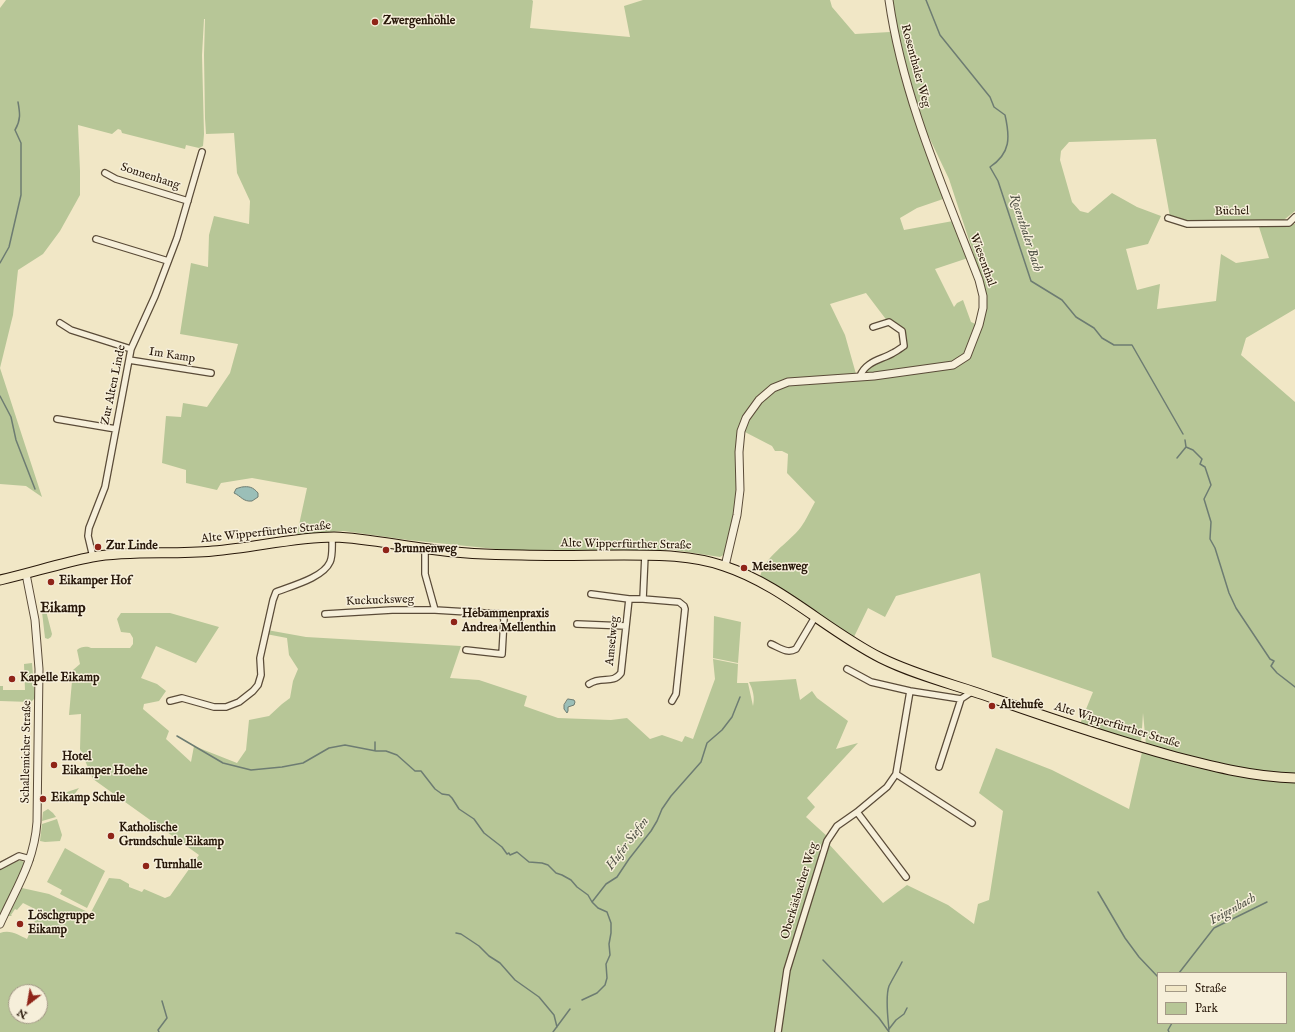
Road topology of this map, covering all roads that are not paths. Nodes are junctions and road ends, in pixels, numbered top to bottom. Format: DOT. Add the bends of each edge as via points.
graph roads {
  1 [pos="889,0"];
  2 [pos="923,137"];
  3 [pos="202,152"];
  4 [pos="105,173"];
  5 [pos="188,201"];
  6 [pos="1295,217"];
  7 [pos="1168,218"];
  8 [pos="96,239"];
  9 [pos="168,261"];
  10 [pos="60,323"];
  11 [pos="873,327"];
  12 [pos="131,349"];
  13 [pos="129,360"];
  14 [pos="210,373"];
  15 [pos="860,376"];
  16 [pos="57,419"];
  17 [pos="116,429"];
  18 [pos="332,537"];
  19 [pos="424,549"];
  20 [pos="645,555"];
  21 [pos="93,557"];
  22 [pos="725,566"];
  23 [pos="26,574"];
  24 [pos="0,580"];
  25 [pos="591,594"];
  26 [pos="643,599"];
  27 [pos="629,600"];
  28 [pos="435,610"];
  29 [pos="326,614"];
  30 [pos="815,617"];
  31 [pos="577,624"];
  32 [pos="626,626"];
  33 [pos="771,644"];
  34 [pos="466,650"];
  35 [pos="847,669"];
  36 [pos="589,684"];
  37 [pos="910,691"];
  38 [pos="973,691"];
  39 [pos="961,699"];
  40 [pos="672,700"];
  41 [pos="170,701"];
  42 [pos="939,767"];
  43 [pos="896,774"];
  44 [pos="1295,778"];
  45 [pos="857,812"];
  46 [pos="972,823"];
  47 [pos="0,857"];
  48 [pos="30,859"];
  49 [pos="2,864"];
  50 [pos="906,877"];
  51 [pos="0,924"];
  52 [pos="778,1032"];
  1 -- 2 [label="street, Rosenthaler Weg" via="902,65"];
  2 -- 15 [label="street, Wiesenthal" via="983,296 979,325 967,356 953,365"];
  3 -- 5 [label="street, Zur Alten Linde"];
  4 -- 5 [label="street, Sonnenhang" via="116,179"];
  5 -- 9 [label="street, Zur Alten Linde"];
  6 -- 7 [label="street, Büchel" via="1289,222 1187,224"];
  8 -- 9 [label="street"];
  9 -- 12 [label="street, Zur Alten Linde"];
  10 -- 12 [label="street" via="71,330"];
  11 -- 15 [label="street" via="889,322 902,331 904,346 873,361 863,369"];
  12 -- 13 [label="street, Zur Alten Linde"];
  13 -- 14 [label="street, Im Kamp"];
  13 -- 17 [label="street, Zur Alten Linde"];
  15 -- 22 [label="street, Wiesenthal" via="788,382 773,388 759,400 746,418 740,437 740,490 737,515"];
  16 -- 17 [label="street"];
  17 -- 21 [label="street, Zur Alten Linde" via="105,487 88,536"];
  18 -- 19 [label="main road, Alte Wipperfürther Straße"];
  18 -- 21 [label="main road, Alte Wipperfürther Straße" via="213,551 130,553"];
  18 -- 41 [label="street" via="331,561 326,569 316,576 276,592 260,658 261,675 253,691 239,702 226,706 214,707 182,698"];
  19 -- 20 [label="main road, Alte Wipperfürther Straße" via="522,555"];
  19 -- 28 [label="street" via="425,574"];
  20 -- 22 [label="main road, Alte Wipperfürther Straße" via="696,558"];
  20 -- 26 [label="street"];
  21 -- 23 [label="main road, Alte Wipperfürther Straße"];
  22 -- 30 [label="main road, Alte Wipperfürther Straße" via="769,586"];
  23 -- 24 [label="main road, Alte Wipperfürther Straße"];
  23 -- 48 [label="street, Schallemicher Straße" via="35,620 40,673 37,822"];
  25 -- 27 [label="street"];
  26 -- 27 [label="street"];
  26 -- 40 [label="street" via="679,602 685,609 676,694"];
  27 -- 32 [label="street, Amselweg"];
  28 -- 29 [label="street, Kuckucksweg"];
  28 -- 34 [label="street, Kuckucksweg" via="501,614 504,619 502,654"];
  30 -- 33 [label="street" via="796,649 786,651"];
  30 -- 38 [label="main road, Alte Wipperfürther Straße" via="880,658"];
  31 -- 32 [label="street"];
  32 -- 36 [label="street, Amselweg" via="621,673 614,679 595,679"];
  35 -- 37 [label="street" via="871,682"];
  37 -- 39 [label="street"];
  37 -- 43 [label="street, Oberkäsbacher Weg"];
  38 -- 39 [label="street"];
  38 -- 44 [label="main road, Alte Wipperfürther Straße" via="1055,721 1142,748 1228,770"];
  39 -- 42 [label="street"];
  43 -- 45 [label="street, Oberkäsbacher Weg" via="887,787"];
  43 -- 46 [label="street"];
  45 -- 50 [label="street"];
  45 -- 52 [label="street, Oberkäsbacher Weg" via="837,826 822,856 787,970"];
  47 -- 49 [label="street"];
  48 -- 49 [label="street" via="19,856"];
  48 -- 51 [label="street, Schallemicher Straße"];
}
